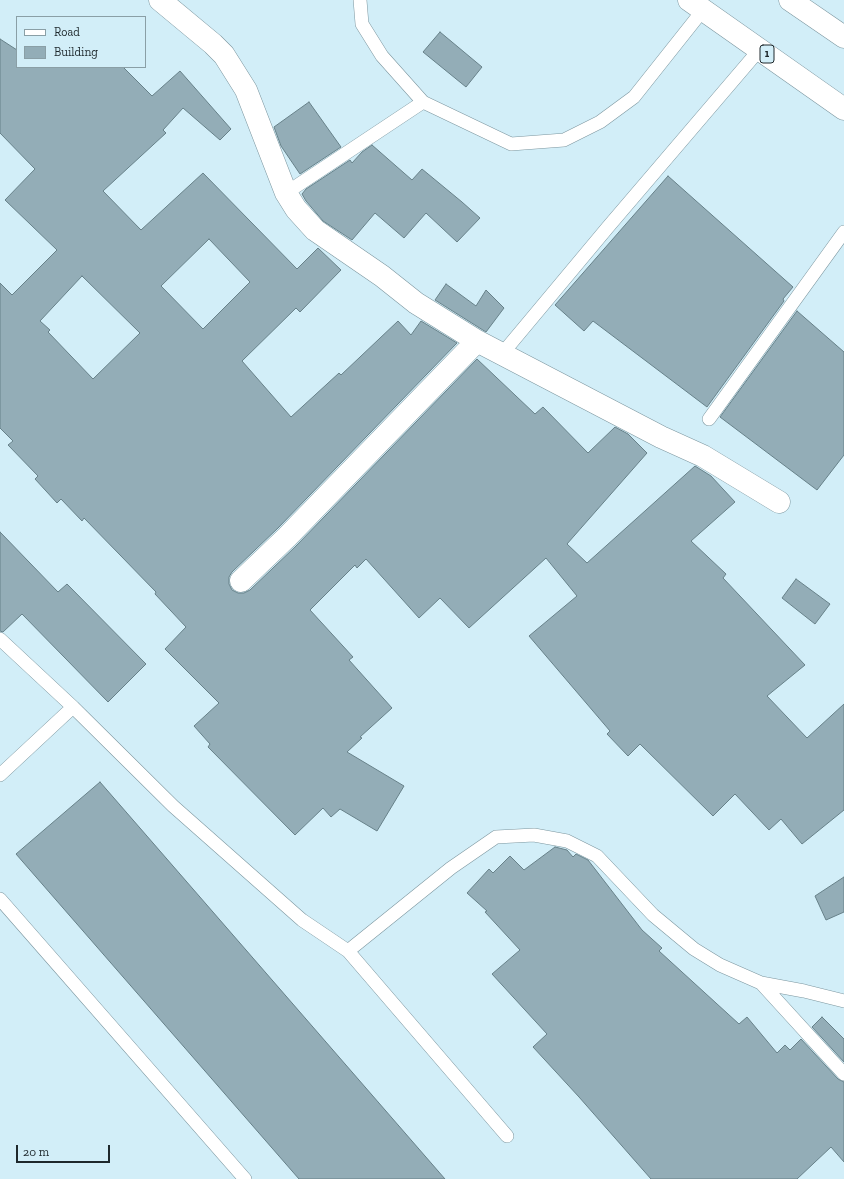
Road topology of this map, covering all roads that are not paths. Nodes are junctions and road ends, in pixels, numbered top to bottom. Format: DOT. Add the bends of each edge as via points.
graph roads {
  1 [pos="160,0"];
  2 [pos="360,0"];
  3 [pos="790,0"];
  4 [pos="696,5"];
  5 [pos="844,37"];
  6 [pos="760,49"];
  7 [pos="423,102"];
  8 [pos="844,109"];
  9 [pos="286,193"];
  10 [pos="844,232"];
  11 [pos="477,342"];
  12 [pos="502,354"];
  13 [pos="709,419"];
  14 [pos="779,502"];
  15 [pos="241,581"];
  16 [pos="0,639"];
  17 [pos="73,707"];
  18 [pos="0,775"];
  19 [pos="0,900"];
  20 [pos="348,951"];
  21 [pos="761,983"];
  22 [pos="844,1001"];
  23 [pos="844,1074"];
  24 [pos="507,1136"];
  25 [pos="245,1179"];
  1 -- 9 [label="main road" via="224,55 246,90"];
  2 -- 7 [label="lane" via="362,24 382,56"];
  3 -- 5 [label="main road"];
  4 -- 6 [label="main road, 1"];
  4 -- 7 [label="lane" via="634,97 600,122 564,140 511,144"];
  6 -- 8 [label="main road, 1"];
  6 -- 12 [label="lane"];
  7 -- 9 [label="lane"];
  9 -- 11 [label="main road" via="296,209 316,230 416,303"];
  10 -- 13 [label="lane"];
  11 -- 12 [label="main road"];
  11 -- 15 [label="main road"];
  12 -- 14 [label="main road" via="703,456"];
  16 -- 17 [label="lane"];
  17 -- 18 [label="lane"];
  17 -- 20 [label="lane" via="173,806 296,915"];
  19 -- 25 [label="lane"];
  20 -- 21 [label="lane" via="451,868 496,837 534,835 567,841 597,856 653,915 694,949 720,965"];
  20 -- 24 [label="lane"];
  21 -- 22 [label="lane"];
  21 -- 23 [label="lane"];
}
